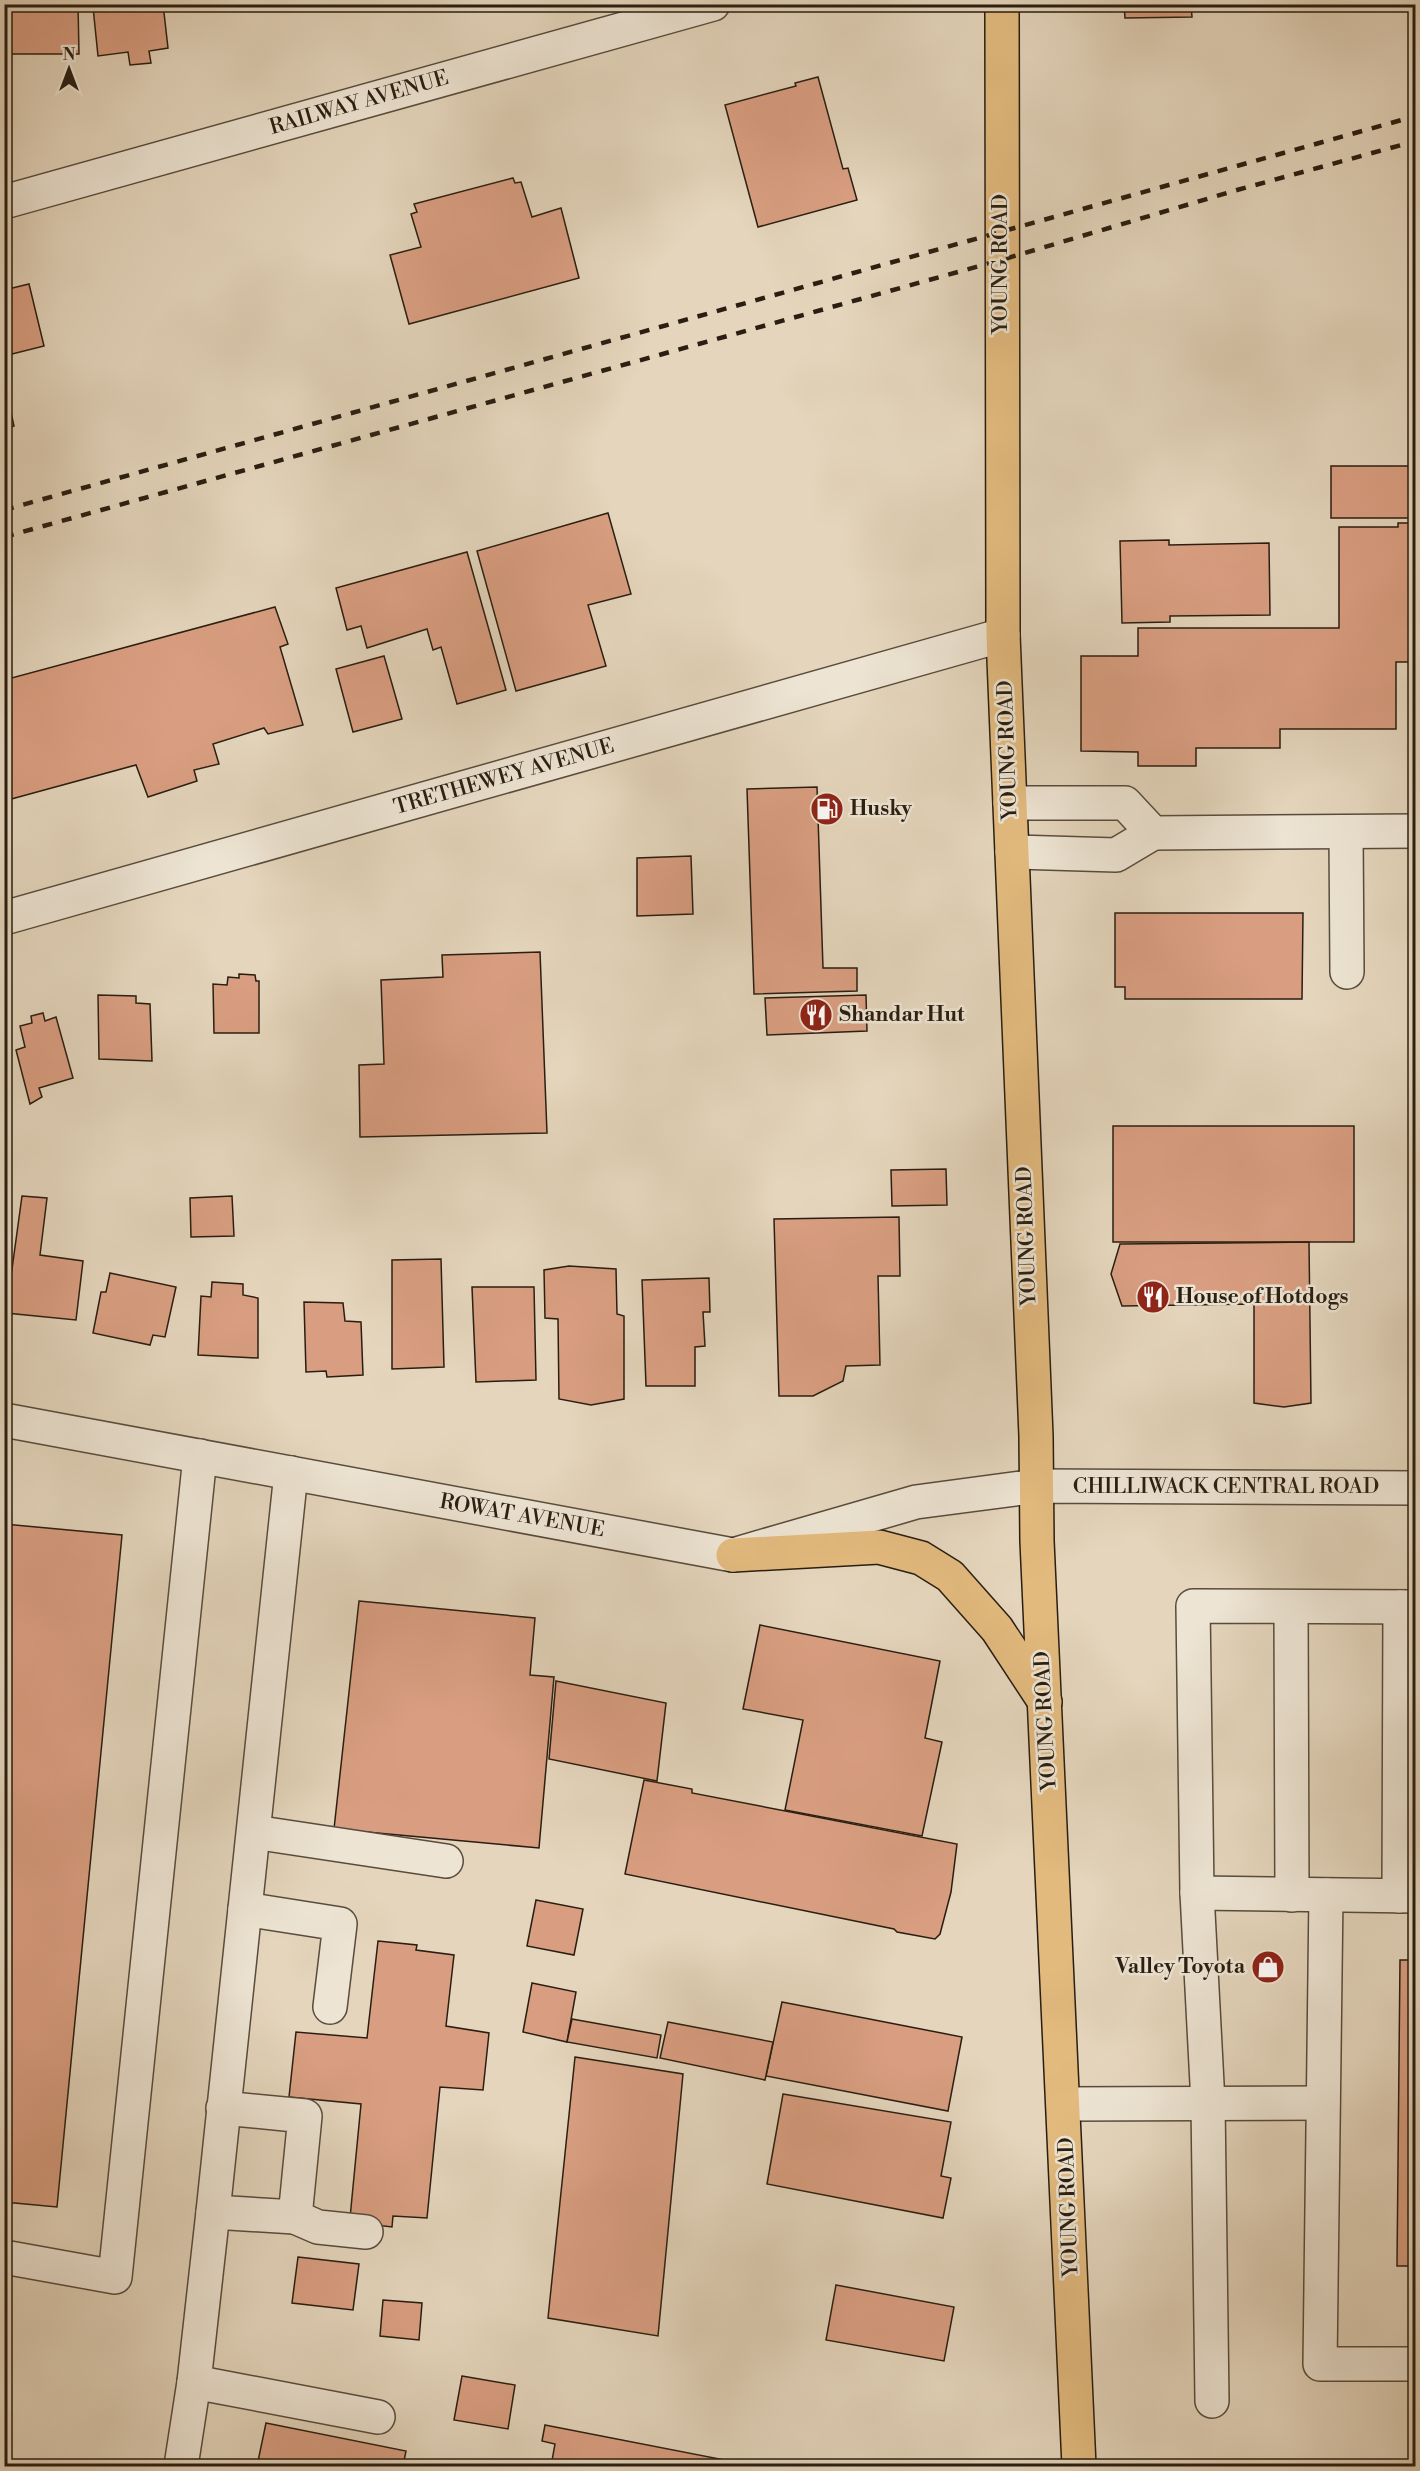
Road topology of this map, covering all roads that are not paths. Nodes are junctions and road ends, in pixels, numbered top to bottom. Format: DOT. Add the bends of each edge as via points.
graph roads {
  1 [pos="713,4"];
  2 [pos="1002,4"];
  3 [pos="4,202"];
  4 [pos="1003,636"];
  5 [pos="1010,803"];
  6 [pos="1416,831"];
  7 [pos="1346,832"];
  8 [pos="1153,833"];
  9 [pos="1012,852"];
  10 [pos="4,918"];
  11 [pos="1347,972"];
  12 [pos="4,1420"];
  13 [pos="200,1456"];
  14 [pos="291,1473"];
  15 [pos="1037,1486"];
  16 [pos="1416,1488"];
  17 [pos="733,1555"];
  18 [pos="1291,1607"];
  19 [pos="1408,1607"];
  20 [pos="1045,1702"];
  21 [pos="254,1832"];
  22 [pos="446,1861"];
  23 [pos="1197,1893"];
  24 [pos="1292,1895"];
  25 [pos="1326,1895"];
  26 [pos="1407,1896"];
  27 [pos="245,1908"];
  28 [pos="330,2007"];
  29 [pos="1208,2103"];
  30 [pos="1323,2103"];
  31 [pos="1065,2104"];
  32 [pos="223,2108"];
  33 [pos="213,2212"];
  34 [pos="296,2217"];
  35 [pos="366,2232"];
  36 [pos="4,2257"];
  37 [pos="1416,2364"];
  38 [pos="194,2382"];
  39 [pos="1212,2401"];
  40 [pos="378,2417"];
  41 [pos="181,2466"];
  42 [pos="1079,2466"];
  1 -- 3 [label="street, RAILWAY AVENUE"];
  2 -- 4 [label="main road, YOUNG ROAD"];
  4 -- 5 [label="main road, YOUNG ROAD"];
  4 -- 10 [label="street, TRETHEWEY AVENUE"];
  5 -- 8 [label="street" via="1125,803"];
  5 -- 9 [label="main road, YOUNG ROAD"];
  6 -- 7 [label="street"];
  7 -- 8 [label="street"];
  7 -- 11 [label="street"];
  8 -- 9 [label="street" via="1116,855"];
  9 -- 15 [label="main road, YOUNG ROAD"];
  12 -- 13 [label="street, ROWAT AVENUE"];
  13 -- 14 [label="street, ROWAT AVENUE"];
  13 -- 36 [label="street" via="115,2277"];
  14 -- 17 [label="street, ROWAT AVENUE"];
  14 -- 21 [label="street"];
  15 -- 16 [label="street, CHILLIWACK CENTRAL ROAD"];
  15 -- 17 [label="street, ROWAT AVENUE" via="916,1502"];
  15 -- 20 [label="main road, YOUNG ROAD"];
  17 -- 20 [label="main road" via="879,1547 921,1558 950,1576 997,1629"];
  18 -- 19 [label="street"];
  18 -- 23 [label="street" via="1193,1606"];
  18 -- 24 [label="street"];
  19 -- 26 [label="street"];
  20 -- 31 [label="main road, YOUNG ROAD"];
  21 -- 22 [label="street"];
  21 -- 27 [label="street"];
  23 -- 24 [label="street"];
  23 -- 29 [label="street"];
  24 -- 25 [label="street"];
  25 -- 26 [label="street"];
  25 -- 30 [label="street"];
  27 -- 28 [label="street" via="340,1924"];
  27 -- 32 [label="street"];
  29 -- 30 [label="street"];
  29 -- 31 [label="street"];
  29 -- 39 [label="street"];
  30 -- 37 [label="street" via="1320,2364"];
  31 -- 42 [label="main road, YOUNG ROAD"];
  32 -- 33 [label="street"];
  32 -- 34 [label="street" via="305,2116"];
  33 -- 34 [label="street"];
  33 -- 38 [label="street"];
  34 -- 35 [label="street" via="318,2227"];
  38 -- 40 [label="street"];
  38 -- 41 [label="street"];
}
